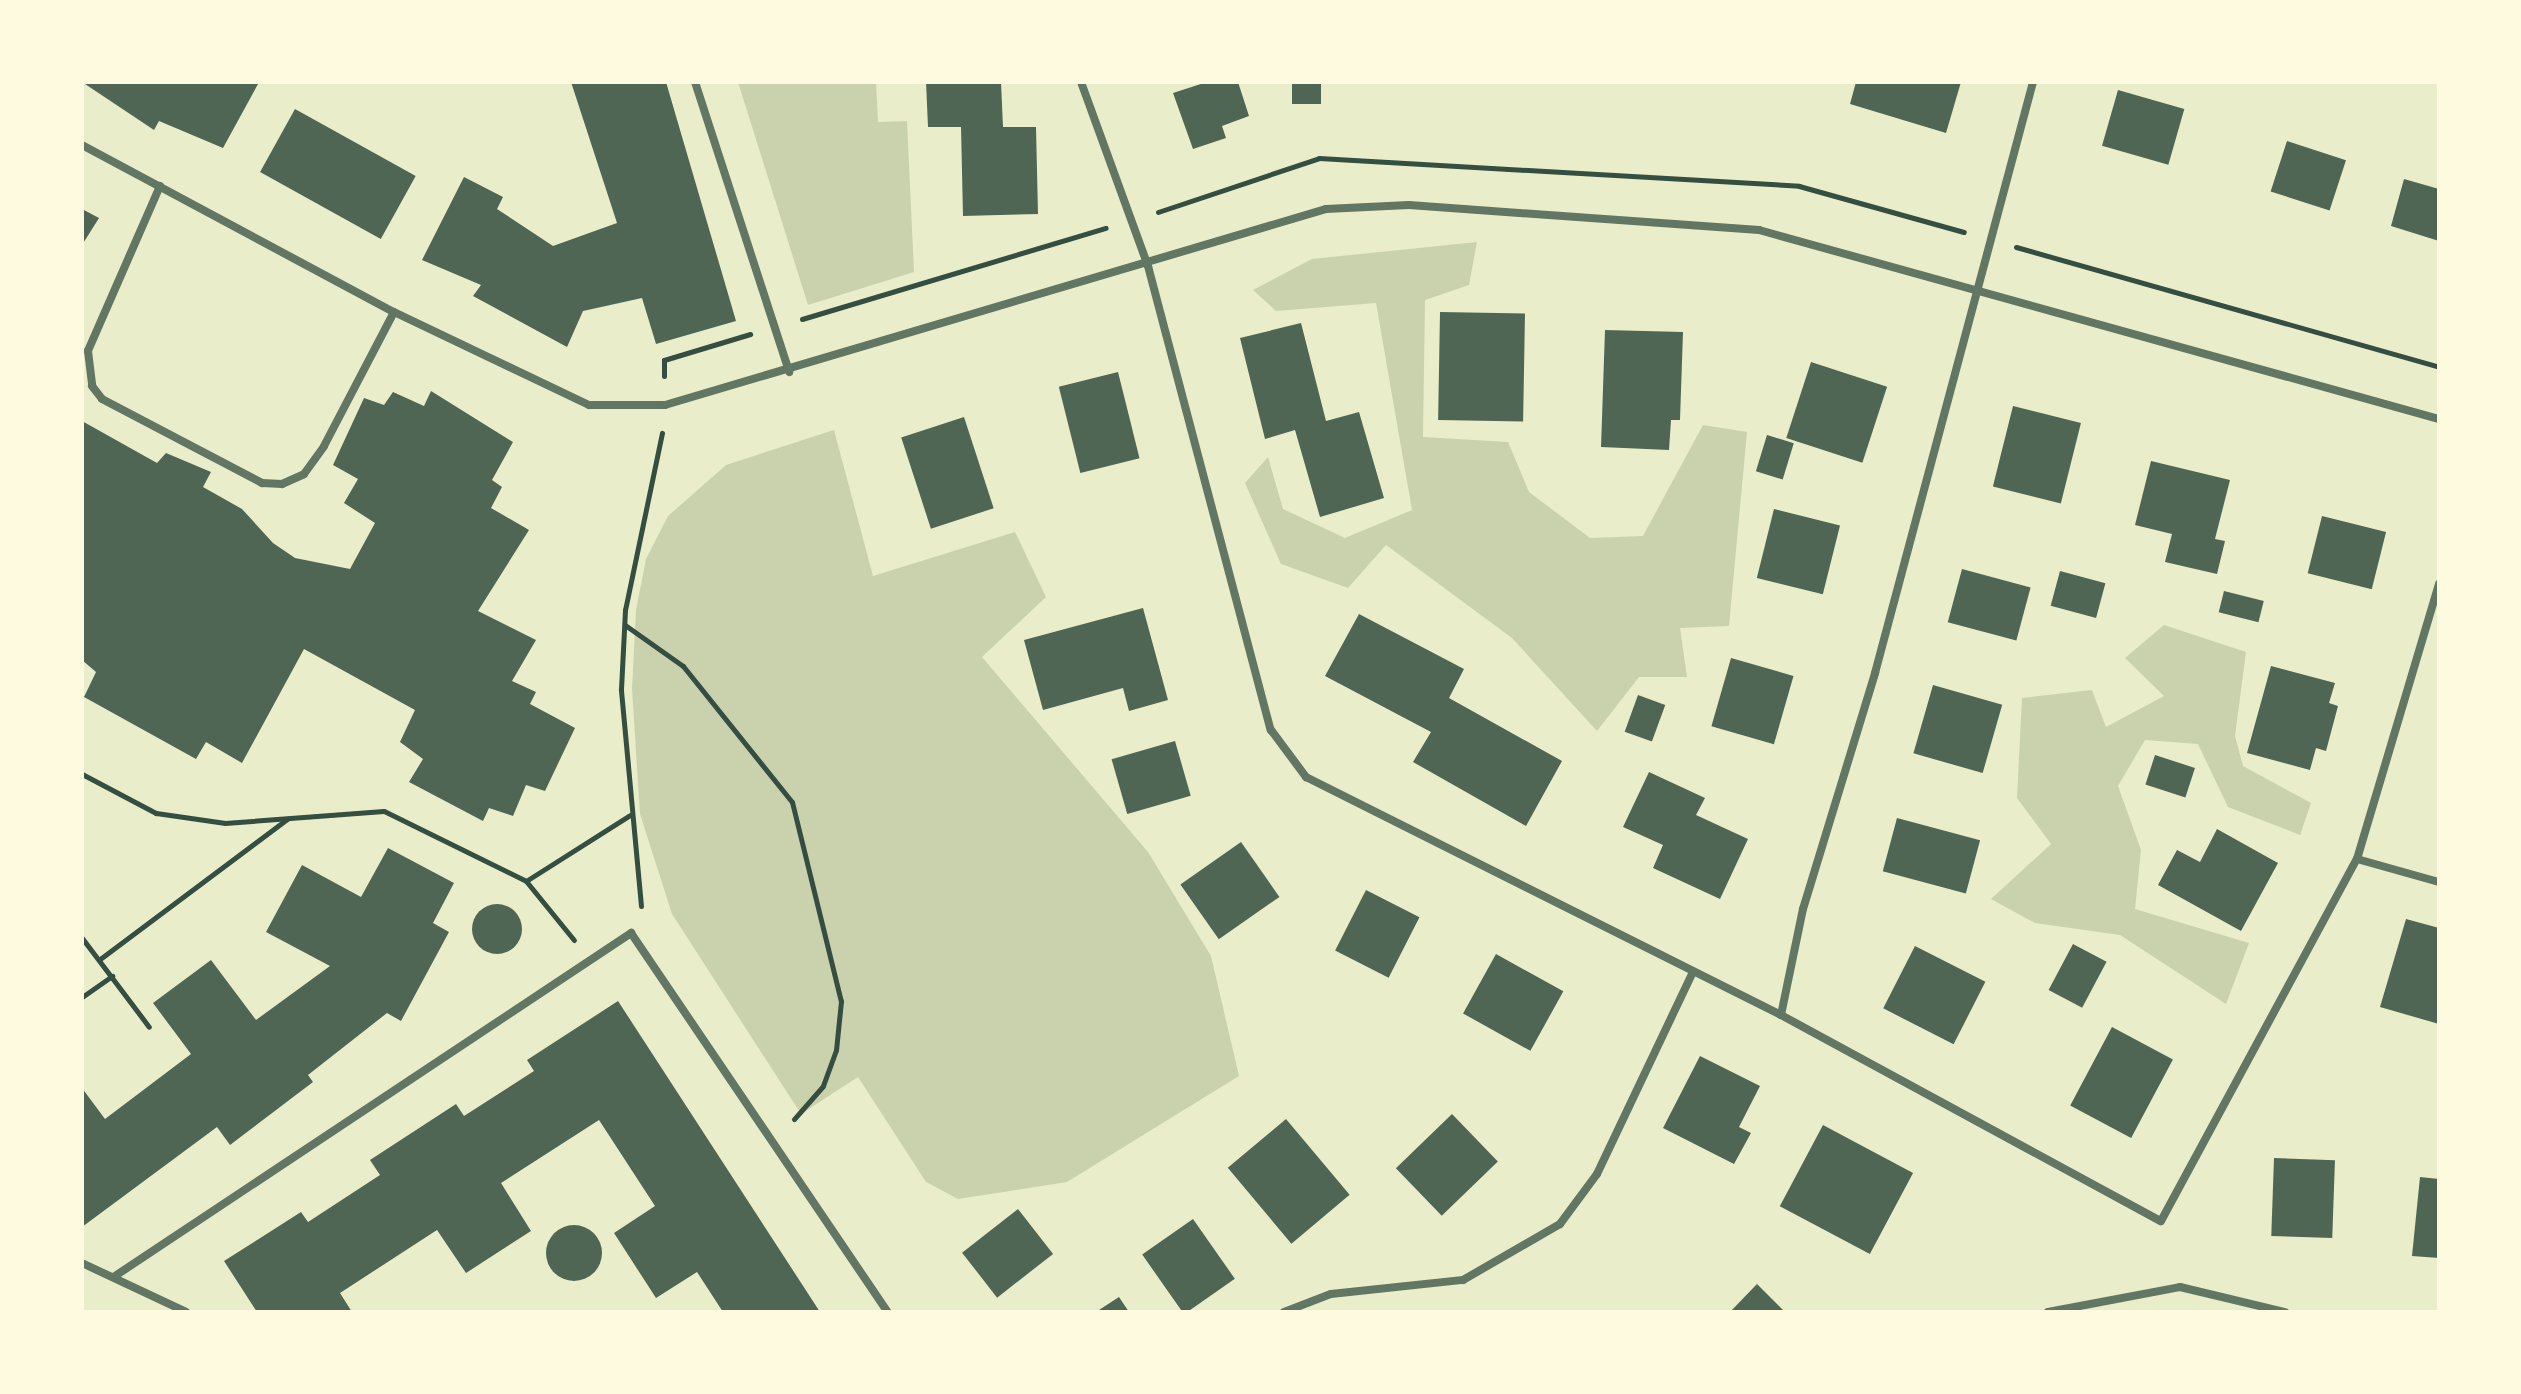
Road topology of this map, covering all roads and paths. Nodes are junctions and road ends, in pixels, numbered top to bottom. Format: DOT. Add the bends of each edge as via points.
graph roads {
  1 [pos="695,82"];
  2 [pos="1081,82"];
  3 [pos="2033,82"];
  4 [pos="82,145"];
  5 [pos="160,186"];
  6 [pos="1148,266"];
  7 [pos="1976,288"];
  8 [pos="394,312"];
  9 [pos="664,360"];
  10 [pos="789,372"];
  11 [pos="665,405"];
  12 [pos="2439,419"];
  13 [pos="2439,584"];
  14 [pos="625,625"];
  15 [pos="82,774"];
  16 [pos="630,815"];
  17 [pos="288,818"];
  18 [pos="2357,859"];
  19 [pos="526,881"];
  20 [pos="2439,882"];
  21 [pos="631,933"];
  22 [pos="82,938"];
  23 [pos="100,959"];
  24 [pos="590,960"];
  25 [pos="1693,972"];
  26 [pos="112,976"];
  27 [pos="82,997"];
  28 [pos="1781,1015"];
  29 [pos="149,1027"];
  30 [pos="794,1119"];
  31 [pos="82,1263"];
  32 [pos="115,1276"];
  33 [pos="186,1312"];
  34 [pos="888,1312"];
  35 [pos="1284,1312"];
  36 [pos="2048,1312"];
  37 [pos="2285,1312"];
  1 -- 10 [label="street"];
  2 -- 6 [label="street"];
  3 -- 7 [label="street"];
  4 -- 5 [label="street"];
  5 -- 8 [label="street"];
  5 -- 8 [label="street" via="88,351 102,399 262,483 282,484 304,474 324,446"];
  6 -- 7 [label="street" via="1326,209 1409,205 1759,230"];
  6 -- 10 [label="street"];
  6 -- 25 [label="street" via="1271,730 1306,777"];
  7 -- 12 [label="street"];
  7 -- 28 [label="street" via="1875,673 1803,909"];
  8 -- 11 [label="street" via="589,405"];
  9 -- 11 [label="path"];
  10 -- 11 [label="street"];
  11 -- 14 [label="path"];
  13 -- 18 [label="street"];
  14 -- 16 [label="path"];
  14 -- 30 [label="path" via="683,666 792,802 841,1001 836,1050 823,1086"];
  15 -- 17 [label="path" via="156,813 225,823"];
  16 -- 19 [label="path"];
  16 -- 21 [label="path" via="641,904"];
  17 -- 19 [label="path" via="384,811"];
  17 -- 23 [label="path"];
  18 -- 20 [label="street"];
  18 -- 28 [label="street" via="2161,1221"];
  19 -- 24 [label="path"];
  21 -- 24 [label="street"];
  21 -- 34 [label="street"];
  22 -- 23 [label="path"];
  23 -- 26 [label="path"];
  24 -- 32 [label="street"];
  25 -- 28 [label="street"];
  25 -- 35 [label="street" via="1597,1174 1560,1224 1463,1280 1331,1294"];
  26 -- 27 [label="path"];
  26 -- 29 [label="path"];
  31 -- 32 [label="street"];
  32 -- 33 [label="street"];
  36 -- 37 [label="street" via="2180,1287"];
}
